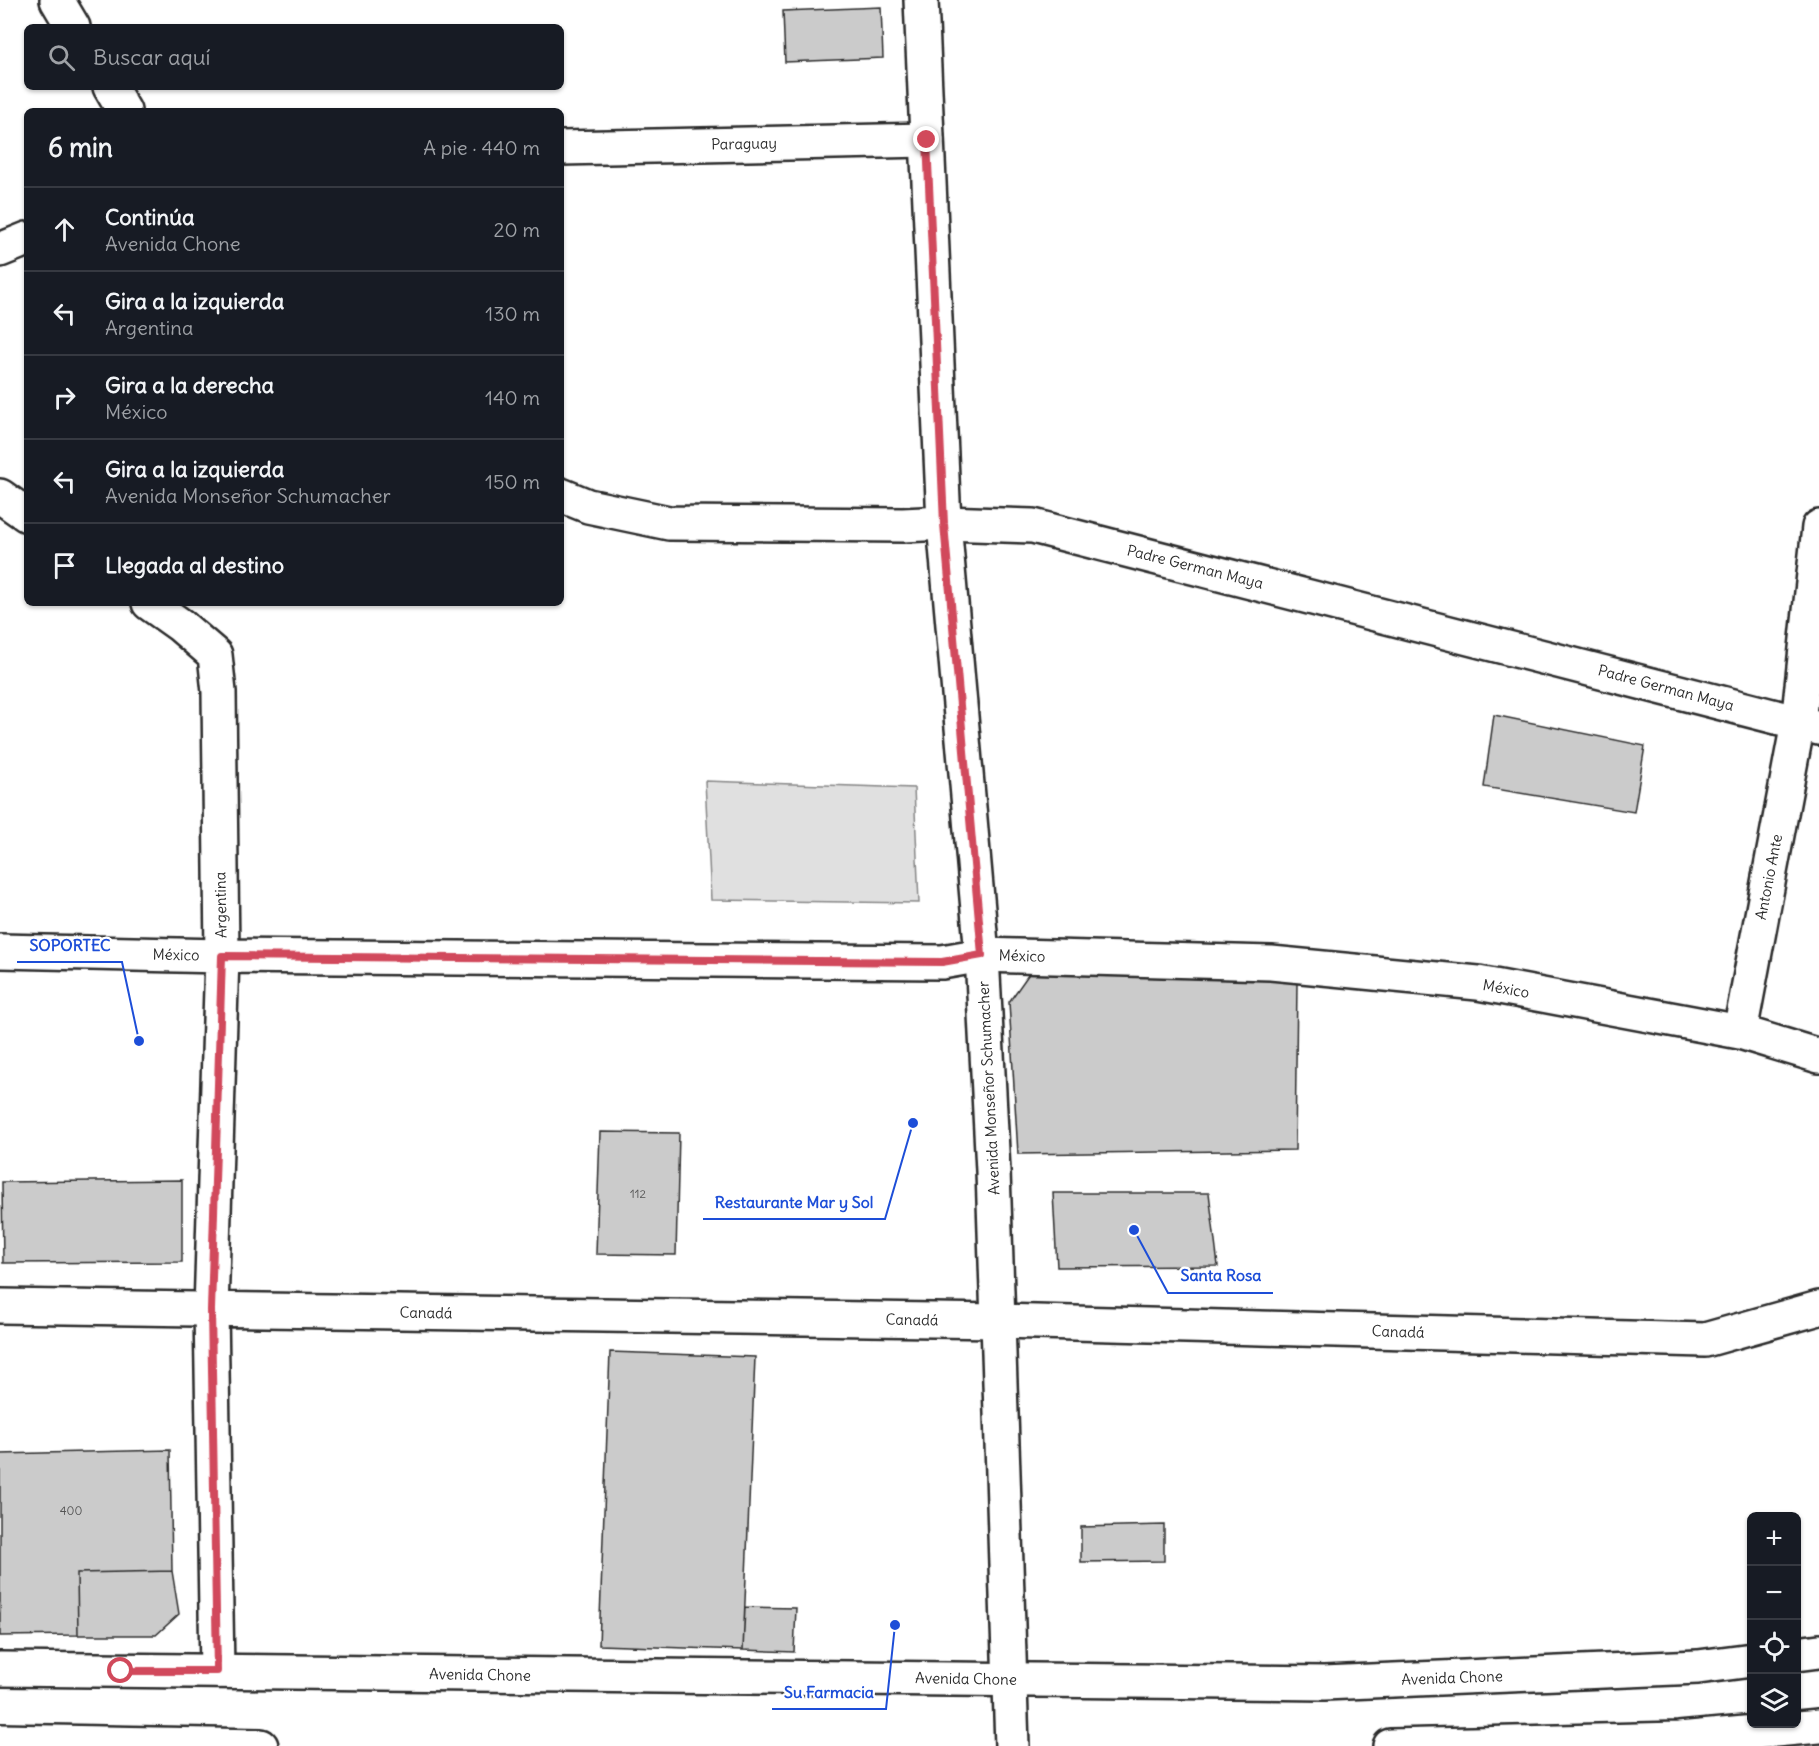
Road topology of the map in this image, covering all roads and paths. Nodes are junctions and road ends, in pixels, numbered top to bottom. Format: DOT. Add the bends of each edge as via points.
graph roads {
  1 [pos="57,0"];
  2 [pos="921,0"];
  3 [pos="71,24"];
  4 [pos="112,90"];
  5 [pos="122,108"];
  6 [pos="927,140"];
  7 [pos="564,148"];
  8 [pos="24,240"];
  9 [pos="0,250"];
  10 [pos="0,496"];
  11 [pos="564,496"];
  12 [pos="24,513"];
  13 [pos="944,524"];
  14 [pos="1819,527"];
  15 [pos="153,606"];
  16 [pos="1809,725"];
  17 [pos="0,951"];
  18 [pos="982,955"];
  19 [pos="222,956"];
  20 [pos="1740,1032"];
  21 [pos="1819,1056"];
  22 [pos="0,1306"];
  23 [pos="1819,1308"];
  24 [pos="211,1310"];
  25 [pos="999,1321"];
  26 [pos="1819,1651"];
  27 [pos="1801,1653"];
  28 [pos="1747,1661"];
  29 [pos="0,1669"];
  30 [pos="217,1671"];
  31 [pos="1009,1680"];
  32 [pos="1819,1726"];
  33 [pos="0,1741"];
  34 [pos="261,1746"];
  35 [pos="1012,1746"];
  36 [pos="1390,1746"];
  1 -- 3 [label="street"];
  2 -- 6 [label="street, Avenida Monseñor Schumacher"];
  4 -- 5 [label="street"];
  6 -- 7 [label="street, Paraguay"];
  6 -- 13 [label="street, Avenida Monseñor Schumacher"];
  8 -- 9 [label="street"];
  10 -- 12 [label="street"];
  11 -- 13 [label="street, Padre German Maya" via="588,506 669,524"];
  13 -- 16 [label="street, Padre German Maya" via="1034,526"];
  13 -- 18 [label="street, Avenida Monseñor Schumacher"];
  14 -- 16 [label="street, Antonio Ante"];
  15 -- 19 [label="street, Argentina" via="215,655 219,692"];
  16 -- 20 [label="street, Antonio Ante"];
  17 -- 19 [label="street, México"];
  18 -- 19 [label="street, México" via="942,962"];
  18 -- 20 [label="street, México" via="1271,963 1467,982"];
  18 -- 25 [label="street, Avenida Monseñor Schumacher"];
  19 -- 24 [label="street, Argentina"];
  20 -- 21 [label="street, México"];
  22 -- 24 [label="street, Canadá"];
  23 -- 25 [label="street, Canadá" via="1705,1340"];
  24 -- 25 [label="street, Canadá"];
  24 -- 30 [label="street, Argentina"];
  25 -- 31 [label="street, Avenida Monseñor Schumacher"];
  26 -- 27 [label="street"];
  28 -- 31 [label="street, Avenida Chone" via="1698,1667 1324,1683"];
  29 -- 30 [label="street, Avenida Chone"];
  30 -- 31 [label="street, Avenida Chone"];
  31 -- 35 [label="street, Avenida Monseñor Schumacher"];
  32 -- 36 [label="street" via="1679,1739"];
  33 -- 34 [label="street"];
}
